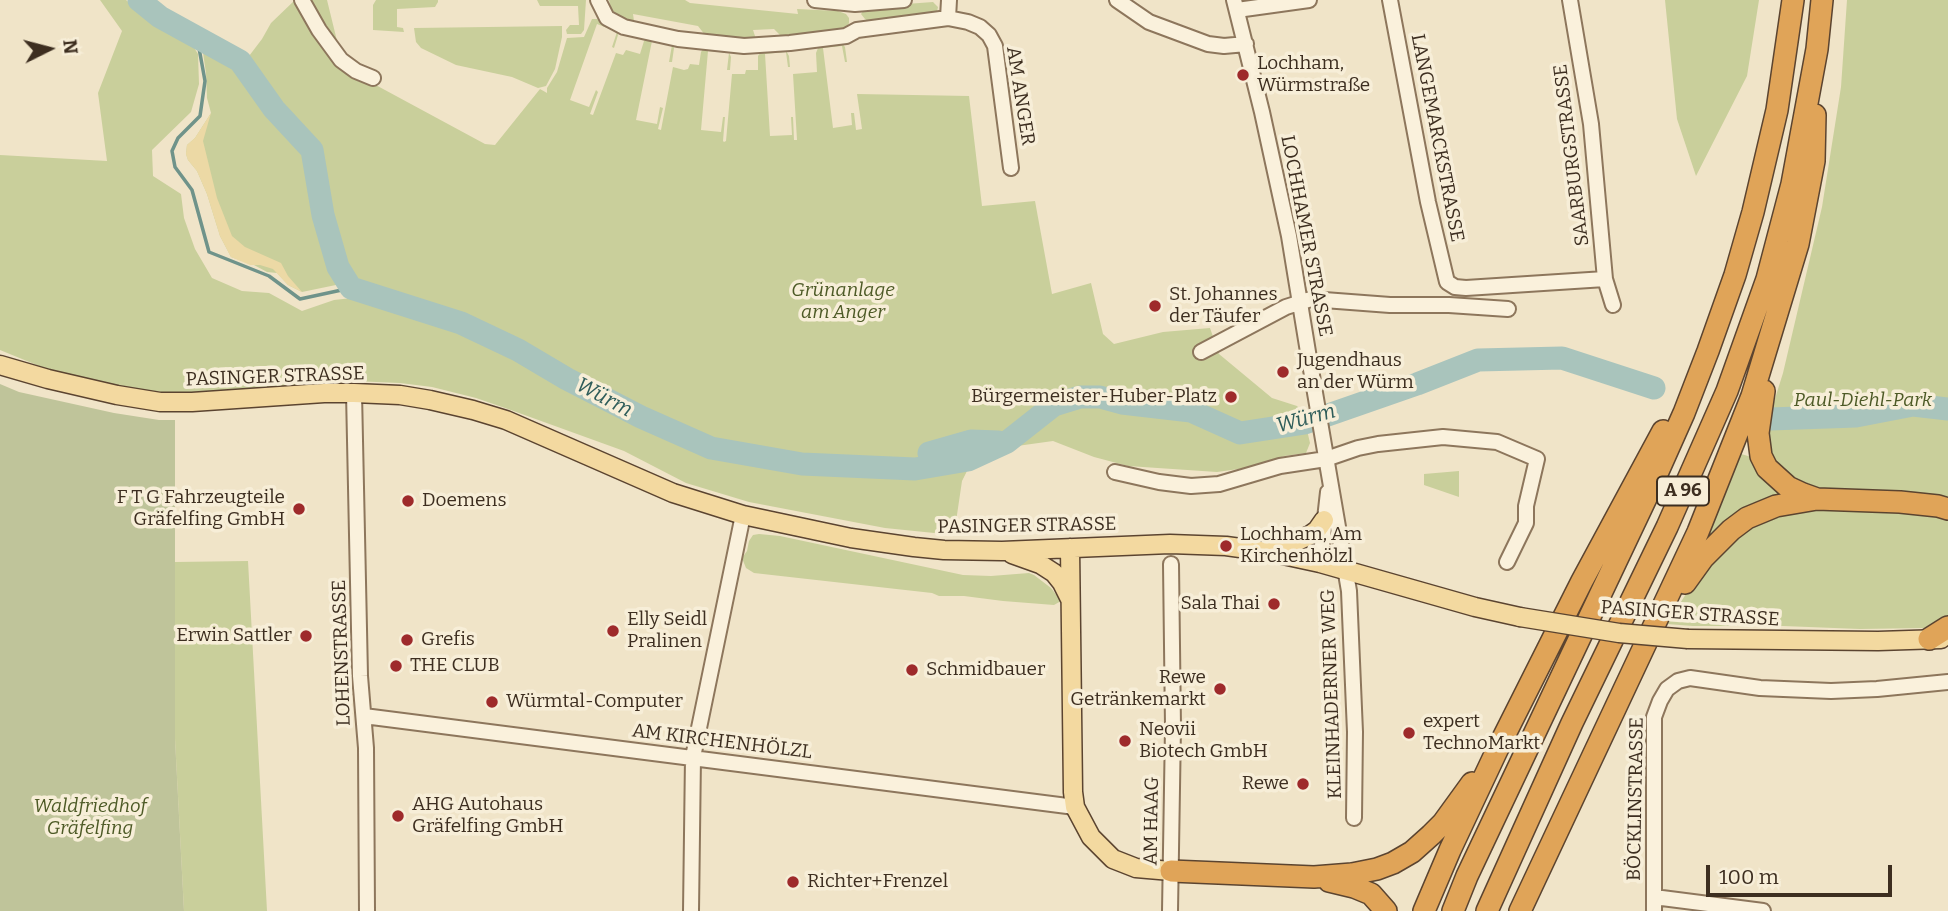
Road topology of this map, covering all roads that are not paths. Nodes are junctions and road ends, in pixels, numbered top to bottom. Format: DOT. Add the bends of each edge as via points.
graph roads {
  1 [pos="302,0"];
  2 [pos="598,0"];
  3 [pos="815,0"];
  4 [pos="904,0"];
  5 [pos="949,0"];
  6 [pos="1117,0"];
  7 [pos="1309,0"];
  8 [pos="1390,0"];
  9 [pos="1570,0"];
  10 [pos="1793,0"];
  11 [pos="1822,0"];
  12 [pos="855,4"];
  13 [pos="1236,5"];
  14 [pos="948,18"];
  15 [pos="857,30"];
  16 [pos="1245,44"];
  17 [pos="1817,50"];
  18 [pos="373,78"];
  19 [pos="1012,168"];
  20 [pos="1605,279"];
  21 [pos="1301,302"];
  22 [pos="1613,304"];
  23 [pos="1508,309"];
  24 [pos="1776,319"];
  25 [pos="1709,351"];
  26 [pos="1201,352"];
  27 [pos="0,365"];
  28 [pos="354,393"];
  29 [pos="1326,459"];
  30 [pos="1115,472"];
  31 [pos="1329,480"];
  32 [pos="1817,499"];
  33 [pos="1948,509"];
  34 [pos="743,515"];
  35 [pos="1324,520"];
  36 [pos="1070,548"];
  37 [pos="1002,551"];
  38 [pos="1269,552"];
  39 [pos="1507,562"];
  40 [pos="1320,563"];
  41 [pos="1171,564"];
  42 [pos="1346,570"];
  43 [pos="1070,599"];
  44 [pos="1655,625"];
  45 [pos="1948,627"];
  46 [pos="1938,639"];
  47 [pos="1948,682"];
  48 [pos="365,716"];
  49 [pos="1498,748"];
  50 [pos="693,757"];
  51 [pos="1076,807"];
  52 [pos="1354,818"];
  53 [pos="1171,871"];
  54 [pos="1314,877"];
  55 [pos="1654,904"];
  56 [pos="368,911"];
  57 [pos="691,911"];
  58 [pos="1170,911"];
  59 [pos="1386,911"];
  60 [pos="1424,911"];
  61 [pos="1453,911"];
  62 [pos="1487,911"];
  63 [pos="1520,911"];
  64 [pos="1763,911"];
  1 -- 18 [label="street" via="341,60"];
  2 -- 15 [label="street, AM ANGER" via="614,23 678,39 757,46 846,36"];
  3 -- 12 [label="street"];
  4 -- 12 [label="street"];
  5 -- 14 [label="street"];
  6 -- 16 [label="street" via="1149,22 1208,44"];
  7 -- 13 [label="street"];
  8 -- 20 [label="street, LANGEMARCKSTRASSE" via="1447,282 1478,288"];
  9 -- 20 [label="street, SAARBURGSTRASSE" via="1591,124"];
  10 -- 25 [label="highway, A 96" via="1777,110 1754,212"];
  11 -- 17 [label="highway, A 96"];
  12 -- 15 [label="street"];
  13 -- 16 [label="street, LOCHHAMER STRASSE"];
  14 -- 15 [label="street, AM ANGER"];
  14 -- 19 [label="street, AM ANGER" via="980,27 995,46"];
  16 -- 21 [label="street, LOCHHAMER STRASSE"];
  17 -- 24 [label="highway" via="1814,161 1798,244"];
  17 -- 62 [label="highway, A 96" via="1792,184 1767,279 1727,391"];
  20 -- 22 [label="street, SAARBURGSTRASSE"];
  21 -- 23 [label="street" via="1317,299"];
  21 -- 26 [label="street"];
  21 -- 29 [label="street, LOCHHAMER STRASSE"];
  24 -- 32 [label="highway" via="1759,420 1761,456 1788,487"];
  24 -- 44 [label="highway" via="1740,429"];
  25 -- 49 [label="highway" via="1637,478"];
  25 -- 61 [label="highway, A 96" via="1647,496"];
  27 -- 28 [label="main road, PASINGER STRASSE" via="160,402"];
  28 -- 34 [label="main road, PASINGER STRASSE" via="400,395 473,410 673,493"];
  28 -- 48 [label="street, LOHENSTRASSE" via="360,676"];
  29 -- 30 [label="street" via="1280,466 1219,484 1191,486"];
  29 -- 31 [label="street, LOCHHAMER STRASSE"];
  29 -- 39 [label="street" via="1378,444 1443,437 1497,442 1537,459 1526,523"];
  31 -- 35 [label="street, LOCHHAMER STRASSE"];
  31 -- 42 [label="street, LOCHHAMER STRASSE"];
  32 -- 33 [label="highway"];
  32 -- 44 [label="highway" via="1763,510 1731,530 1693,570"];
  34 -- 37 [label="main road, PASINGER STRASSE" via="914,547"];
  34 -- 50 [label="street"];
  35 -- 38 [label="main road" via="1310,535"];
  35 -- 40 [label="street, LOCHHAMER STRASSE"];
  36 -- 37 [label="main road, PASINGER STRASSE"];
  36 -- 38 [label="main road, PASINGER STRASSE" via="1199,545"];
  36 -- 43 [label="main road"];
  37 -- 43 [label="main road" via="1049,569"];
  38 -- 40 [label="main road, PASINGER STRASSE"];
  40 -- 42 [label="main road, PASINGER STRASSE"];
  41 -- 53 [label="street, AM HAAG"];
  42 -- 46 [label="main road, PASINGER STRASSE, bridge" via="1475,607 1619,633 1688,639"];
  42 -- 52 [label="street, KLEINHADERNER WEG" via="1355,732"];
  43 -- 51 [label="main road"];
  44 -- 63 [label="highway"];
  45 -- 46 [label="highway"];
  47 -- 55 [label="street, BÖCKLINSTRASSE" via="1787,690 1690,678 1667,689 1654,717"];
  48 -- 50 [label="street, AM KIRCHENHÖLZL"];
  48 -- 56 [label="street, LOHENSTRASSE"];
  49 -- 54 [label="highway" via="1443,823 1412,852 1377,869"];
  49 -- 60 [label="highway"];
  50 -- 51 [label="street, AM KIRCHENHÖLZL"];
  50 -- 57 [label="street"];
  51 -- 53 [label="main road" via="1091,837 1113,859 1136,868"];
  53 -- 54 [label="highway"];
  53 -- 58 [label="street, AM HAAG"];
  54 -- 59 [label="highway" via="1371,894"];
  55 -- 64 [label="street"];
}
